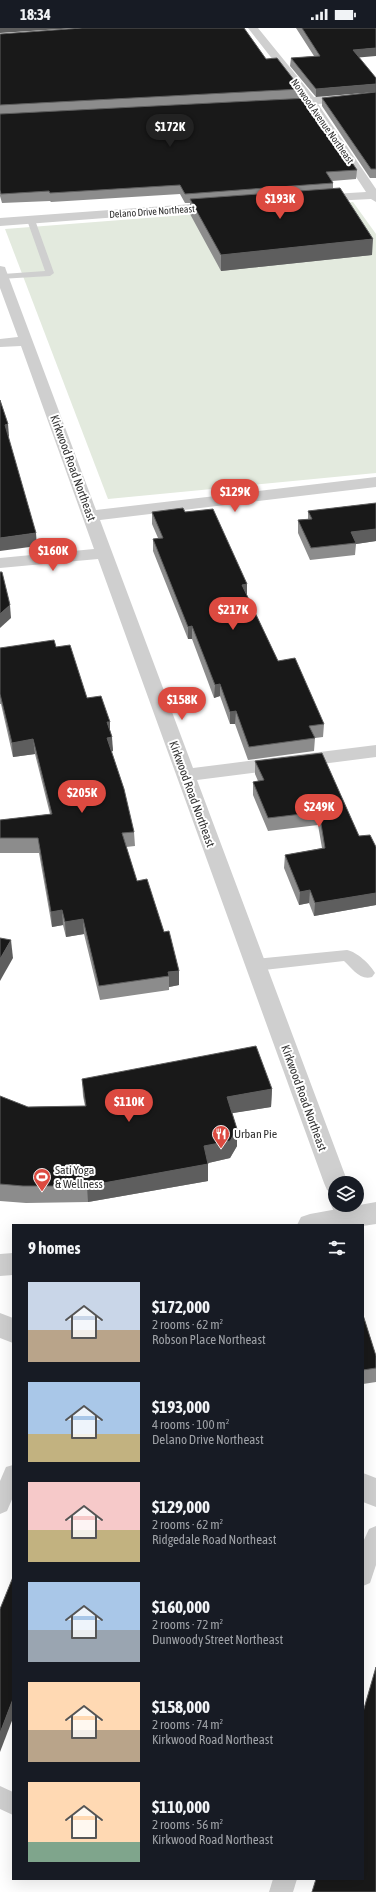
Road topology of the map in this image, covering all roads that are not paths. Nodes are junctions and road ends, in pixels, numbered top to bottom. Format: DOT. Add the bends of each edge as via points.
graph roads {
  1 [pos="253,28"];
  2 [pos="376,96"];
  3 [pos="312,102"];
  4 [pos="275,104"];
  5 [pos="375,196"];
  6 [pos="308,200"];
  7 [pos="228,206"];
  8 [pos="31,220"];
  9 [pos="0,222"];
  10 [pos="1,274"];
  11 [pos="26,341"];
  12 [pos="0,343"];
  13 [pos="376,482"];
  14 [pos="90,516"];
  15 [pos="104,553"];
  16 [pos="0,563"];
  17 [pos="376,751"];
  18 [pos="185,775"];
  19 [pos="255,965"];
  20 [pos="367,973"];
  21 [pos="333,1176"];
  22 [pos="346,1212"];
  23 [pos="376,1213"];
  24 [pos="313,1224"];
  25 [pos="12,1264"];
  26 [pos="0,1265"];
  27 [pos="0,1325"];
  28 [pos="12,1331"];
  29 [pos="12,1476"];
  30 [pos="364,1487"];
  31 [pos="376,1493"];
  32 [pos="0,1504"];
  33 [pos="376,1536"];
  34 [pos="364,1572"];
  35 [pos="0,1797"];
  36 [pos="12,1803"];
  37 [pos="285,1880"];
  38 [pos="282,1892"];
  1 -- 3 [label="street, Norwood Avenue Northeast"];
  2 -- 3 [label="street"];
  3 -- 4 [label="street"];
  3 -- 5 [label="street, Norwood Avenue Northeast"];
  5 -- 6 [label="street"];
  7 -- 8 [label="street, Delano Drive Northeast"];
  8 -- 9 [label="street, Delano Drive Northeast"];
  8 -- 10 [label="lane" via="50,273"];
  10 -- 11 [label="street, Kirkwood Road Northeast"];
  11 -- 12 [label="street"];
  11 -- 14 [label="street, Kirkwood Road Northeast"];
  13 -- 14 [label="street"];
  14 -- 15 [label="street, Kirkwood Road Northeast"];
  15 -- 16 [label="street"];
  15 -- 18 [label="street, Kirkwood Road Northeast"];
  17 -- 18 [label="street"];
  18 -- 19 [label="street, Kirkwood Road Northeast"];
  19 -- 20 [label="lane" via="347,955"];
  19 -- 21 [label="street, Kirkwood Road Northeast"];
  22 -- 23 [label="street"];
  22 -- 24 [label="street"];
  25 -- 26 [label="street"];
  27 -- 28 [label="street"];
  29 -- 32 [label="lane"];
  30 -- 31 [label="street"];
  33 -- 34 [label="lane"];
  35 -- 36 [label="lane"];
  37 -- 38 [label="lane"];
}
